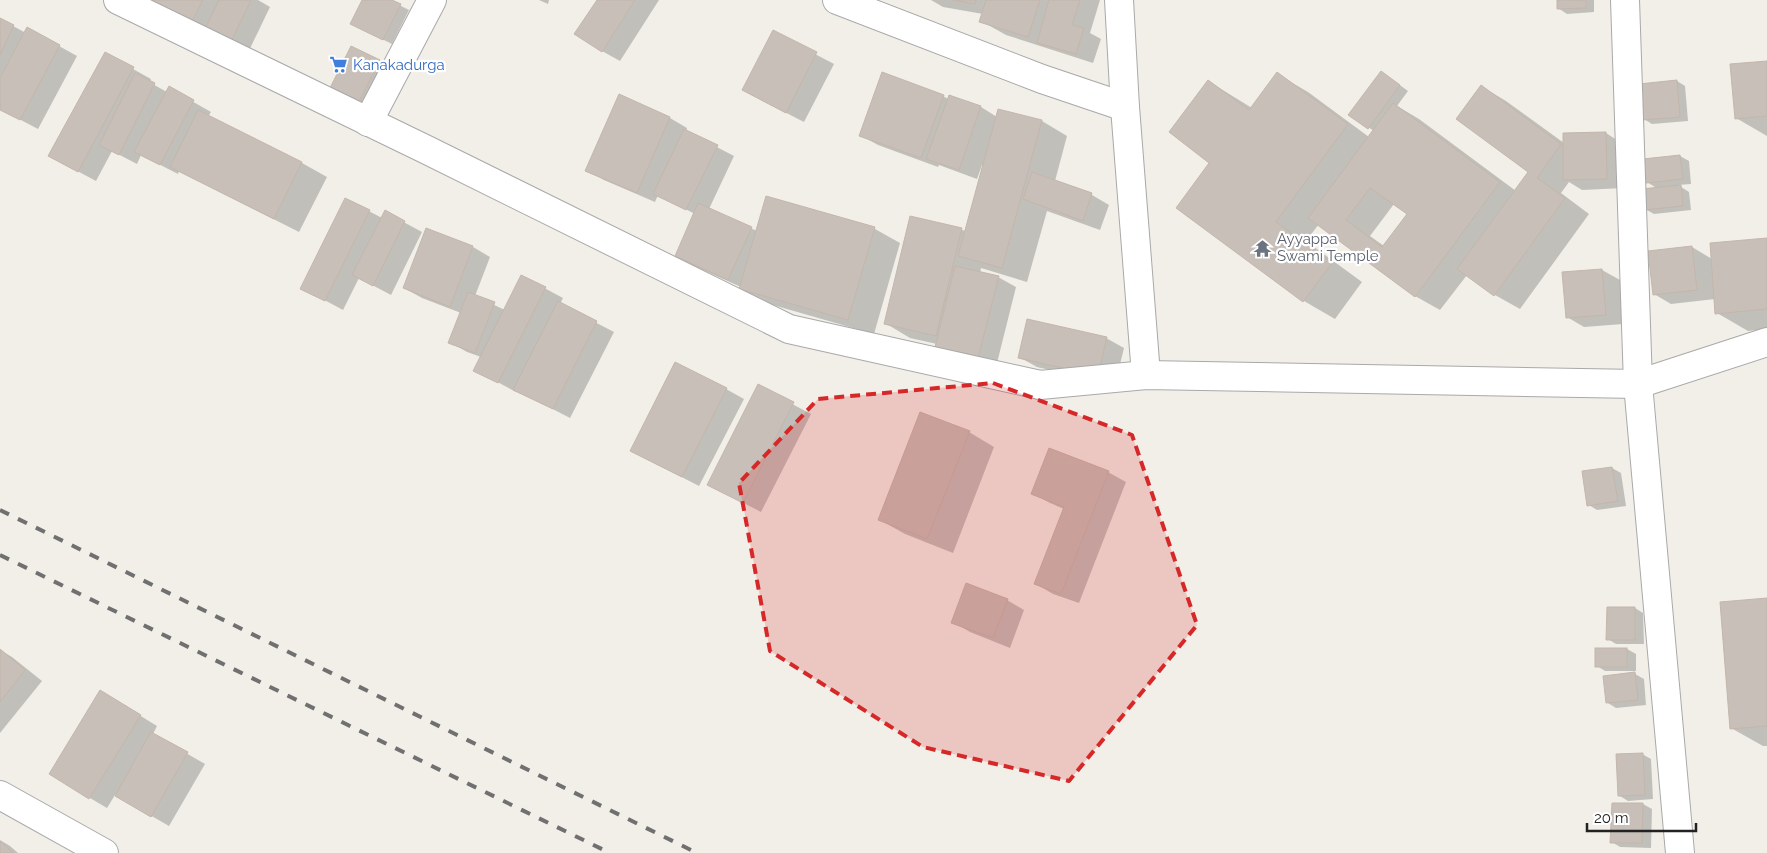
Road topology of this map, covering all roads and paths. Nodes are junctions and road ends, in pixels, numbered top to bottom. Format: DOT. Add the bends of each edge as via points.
graph roads {
  1 [pos="118,0"];
  2 [pos="432,0"];
  3 [pos="837,0"];
  4 [pos="1119,0"];
  5 [pos="1625,0"];
  6 [pos="1125,108"];
  7 [pos="368,122"];
  8 [pos="1767,342"];
  9 [pos="1146,375"];
  10 [pos="1638,384"];
  11 [pos="0,795"];
  12 [pos="104,853"];
  13 [pos="1680,853"];
  1 -- 7 [label="street"];
  2 -- 7 [label="street"];
  3 -- 6 [label="street"];
  4 -- 6 [label="street"];
  5 -- 10 [label="street"];
  6 -- 9 [label="street"];
  7 -- 9 [label="street" via="789,329 1040,385"];
  8 -- 10 [label="street"];
  9 -- 10 [label="street"];
  10 -- 13 [label="street"];
  11 -- 12 [label="street"];
}
